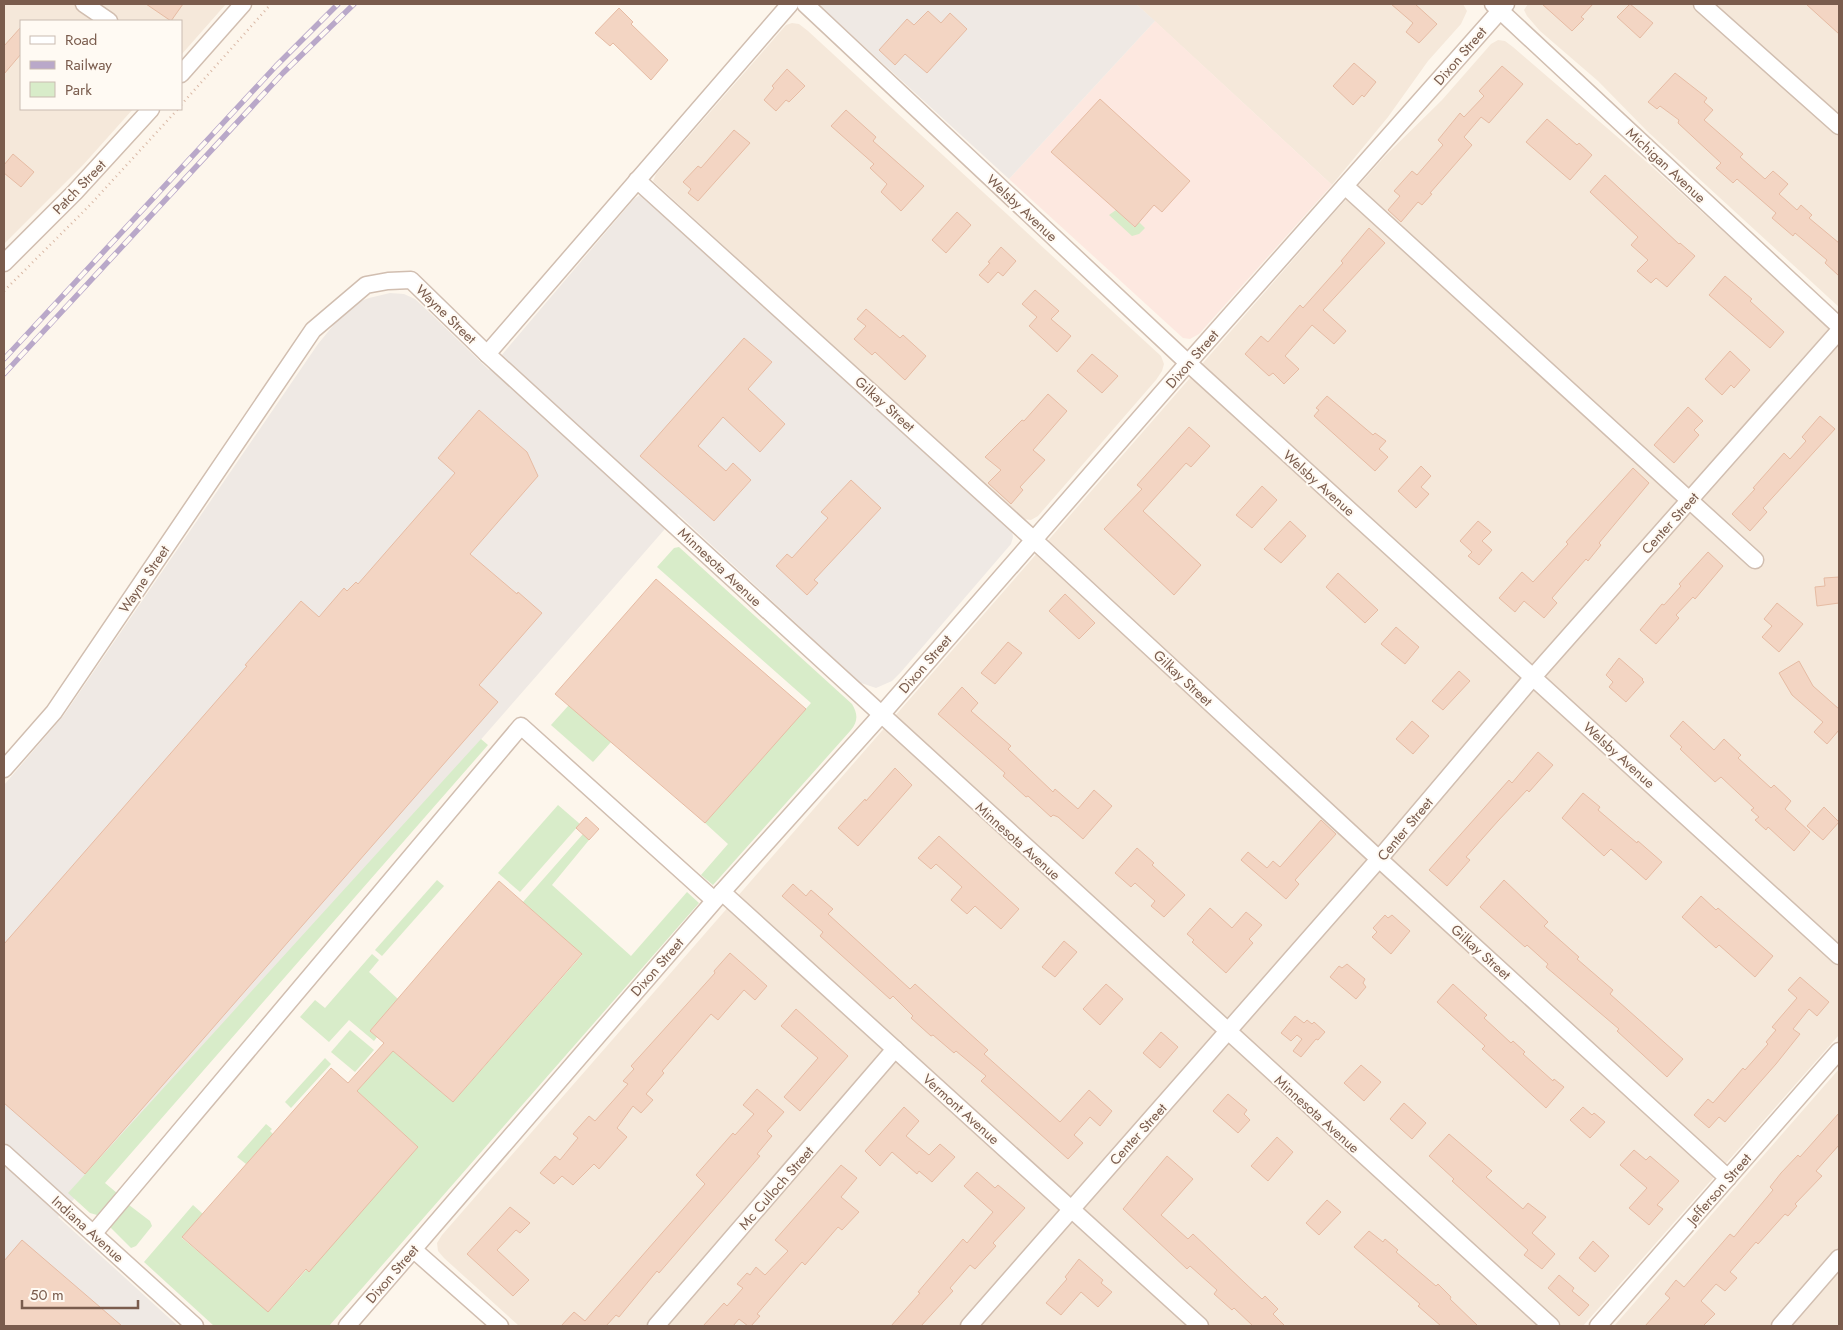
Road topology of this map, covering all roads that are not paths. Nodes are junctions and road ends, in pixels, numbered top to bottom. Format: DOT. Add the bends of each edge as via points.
graph roads {
  1 [pos="84,4"];
  2 [pos="244,4"];
  3 [pos="790,4"];
  4 [pos="805,4"];
  5 [pos="1702,4"];
  6 [pos="1500,6"];
  7 [pos="108,20"];
  8 [pos="182,73"];
  9 [pos="150,110"];
  10 [pos="1839,126"];
  11 [pos="637,180"];
  12 [pos="1345,186"];
  13 [pos="4,263"];
  14 [pos="1839,326"];
  15 [pos="1839,331"];
  16 [pos="488,354"];
  17 [pos="1188,363"];
  18 [pos="1690,500"];
  19 [pos="1034,540"];
  20 [pos="1755,560"];
  21 [pos="1533,678"];
  22 [pos="881,716"];
  23 [pos="4,769"];
  24 [pos="1379,859"];
  25 [pos="718,896"];
  26 [pos="1839,956"];
  27 [pos="1228,1033"];
  28 [pos="895,1049"];
  29 [pos="1839,1051"];
  30 [pos="4,1153"];
  31 [pos="1728,1178"];
  32 [pos="1071,1210"];
  33 [pos="94,1233"];
  34 [pos="414,1250"];
  35 [pos="1839,1258"];
  36 [pos="194,1326"];
  37 [pos="347,1326"];
  38 [pos="500,1326"];
  39 [pos="656,1326"];
  40 [pos="969,1326"];
  41 [pos="1200,1326"];
  42 [pos="1550,1326"];
  43 [pos="1598,1326"];
  44 [pos="1780,1326"];
  1 -- 7 [label="street"];
  2 -- 8 [label="street"];
  3 -- 11 [label="street, Wayne Street"];
  4 -- 17 [label="street, Welsby Avenue"];
  5 -- 10 [label="street"];
  6 -- 12 [label="street, Dixon Street"];
  6 -- 14 [label="street, Michigan Avenue"];
  9 -- 13 [label="street, Patch Street"];
  11 -- 16 [label="street, Wayne Street"];
  11 -- 19 [label="street, Gilkay Street"];
  12 -- 17 [label="street, Dixon Street"];
  12 -- 18 [label="street"];
  15 -- 18 [label="street, Center Street"];
  16 -- 22 [label="street, Minnesota Avenue"];
  16 -- 23 [label="street, Wayne Street" via="411,280 366,285 313,330 54,712"];
  17 -- 19 [label="street, Dixon Street"];
  17 -- 21 [label="street, Welsby Avenue"];
  18 -- 20 [label="street"];
  18 -- 21 [label="street, Center Street"];
  19 -- 22 [label="street, Dixon Street"];
  19 -- 24 [label="street, Gilkay Street"];
  21 -- 24 [label="street, Center Street"];
  21 -- 26 [label="street, Welsby Avenue"];
  22 -- 25 [label="street, Dixon Street"];
  22 -- 27 [label="street, Minnesota Avenue"];
  24 -- 27 [label="street, Center Street"];
  24 -- 31 [label="street, Gilkay Street"];
  25 -- 28 [label="street, Vermont Avenue"];
  25 -- 33 [label="street, Vermont Avenue" via="521,726"];
  25 -- 34 [label="street, Dixon Street"];
  27 -- 32 [label="street, Center Street"];
  27 -- 42 [label="street, Minnesota Avenue"];
  28 -- 32 [label="street, Vermont Avenue"];
  28 -- 39 [label="street, Mc Culloch Street"];
  29 -- 31 [label="street, Jefferson Street"];
  30 -- 33 [label="street, Indiana Avenue"];
  31 -- 43 [label="street, Jefferson Street"];
  32 -- 40 [label="street, Center Street"];
  32 -- 41 [label="street, Vermont Avenue"];
  33 -- 36 [label="street, Indiana Avenue"];
  34 -- 37 [label="street, Dixon Street"];
  34 -- 38 [label="street"];
  35 -- 44 [label="street"];
}
